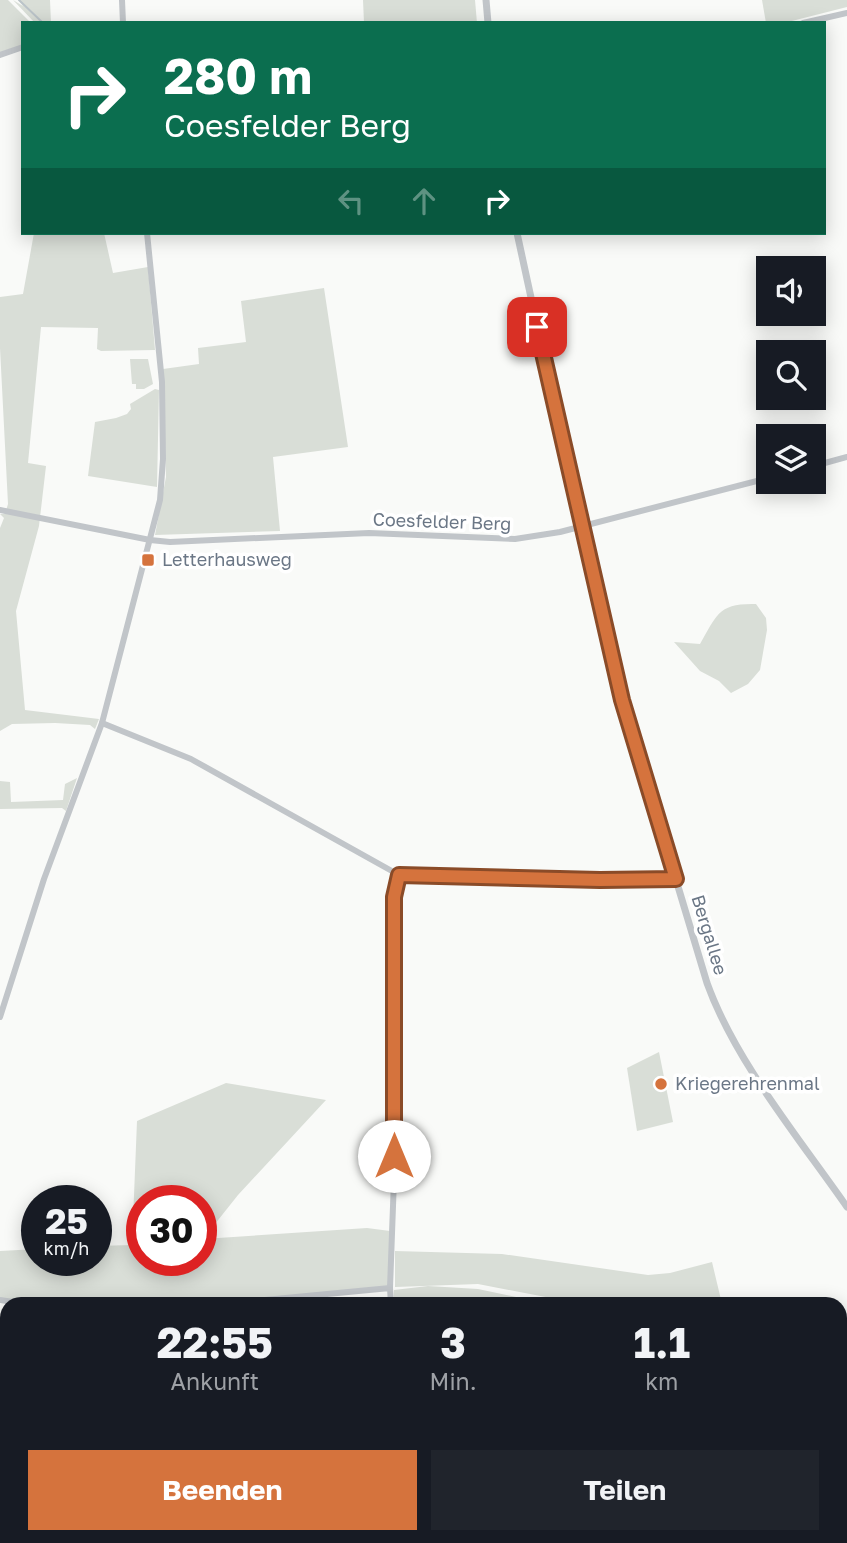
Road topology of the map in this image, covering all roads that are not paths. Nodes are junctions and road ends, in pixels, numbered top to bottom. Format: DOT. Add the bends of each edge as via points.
graph roads {
  1 [pos="122,0"];
  2 [pos="486,0"];
  3 [pos="847,13"];
  4 [pos="123,21"];
  5 [pos="488,21"];
  6 [pos="812,21"];
  7 [pos="21,48"];
  8 [pos="0,55"];
  9 [pos="146,235"];
  10 [pos="517,235"];
  11 [pos="847,457"];
  12 [pos="826,463"];
  13 [pos="756,481"];
  14 [pos="0,510"];
  15 [pos="580,526"];
  16 [pos="150,540"];
  17 [pos="102,723"];
  18 [pos="399,875"];
  19 [pos="676,879"];
  20 [pos="0,1017"];
  21 [pos="847,1207"];
  22 [pos="390,1288"];
  23 [pos="297,1297"];
  24 [pos="391,1297"];
  1 -- 4 [label="street"];
  2 -- 5 [label="street"];
  3 -- 6 [label="street"];
  7 -- 8 [label="street"];
  9 -- 16 [label="street" via="162,395 162,479"];
  10 -- 15 [label="street, Bergallee"];
  11 -- 12 [label="street"];
  13 -- 15 [label="street, Coesfelder Berg"];
  14 -- 16 [label="street, Coesfelder Berg"];
  15 -- 16 [label="street, Coesfelder Berg" via="515,539 369,533"];
  15 -- 19 [label="street, Bergallee" via="622,700"];
  16 -- 17 [label="street"];
  17 -- 18 [label="street" via="191,758"];
  17 -- 20 [label="street" via="36,900"];
  18 -- 19 [label="street"];
  18 -- 22 [label="street" via="394,909"];
  19 -- 21 [label="street, Bergallee" via="725,1027"];
  22 -- 23 [label="street"];
  22 -- 24 [label="street"];
}
